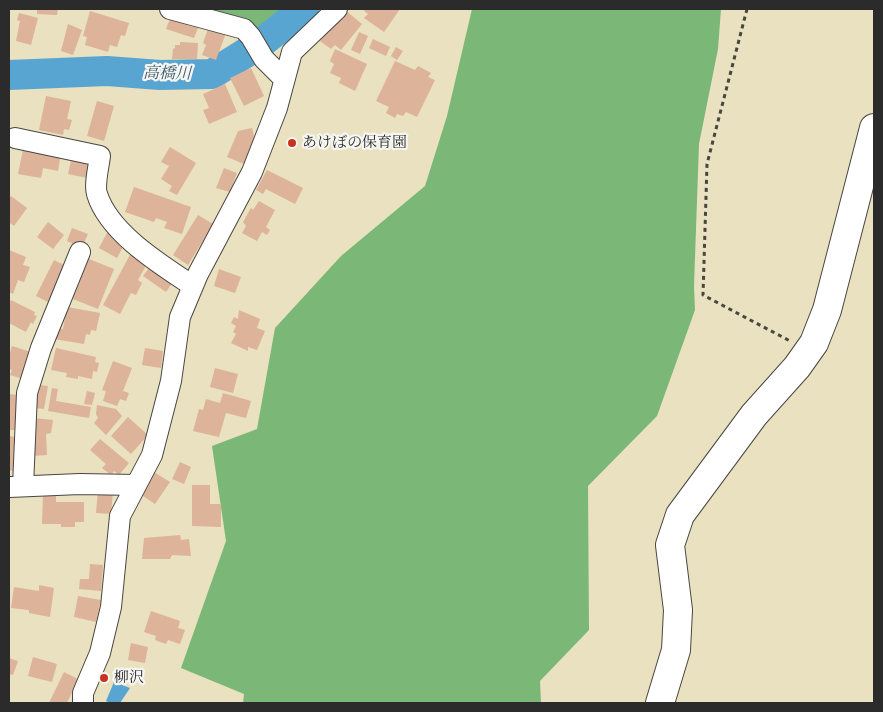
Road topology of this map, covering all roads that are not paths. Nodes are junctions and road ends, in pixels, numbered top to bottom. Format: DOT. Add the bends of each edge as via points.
graph roads {
  1 [pos="170,9"];
  2 [pos="337,9"];
  3 [pos="284,79"];
  4 [pos="874,128"];
  5 [pos="15,138"];
  6 [pos="80,252"];
  7 [pos="193,286"];
  8 [pos="136,485"];
  9 [pos="16,487"];
  10 [pos="83,703"];
  11 [pos="660,703"];
  1 -- 3 [label="street" via="244,29 264,59"];
  2 -- 3 [label="street" via="292,52"];
  3 -- 7 [label="street" via="277,108 252,172"];
  4 -- 11 [label="street" via="827,310 814,343 754,415 680,515 670,545 678,610 676,650"];
  5 -- 7 [label="street" via="100,156 96,192 107,215 142,252"];
  6 -- 9 [label="street" via="41,348 27,393"];
  7 -- 8 [label="street" via="180,317 171,381 152,455"];
  8 -- 9 [label="street"];
  8 -- 10 [label="street" via="120,516 111,607"];
}
